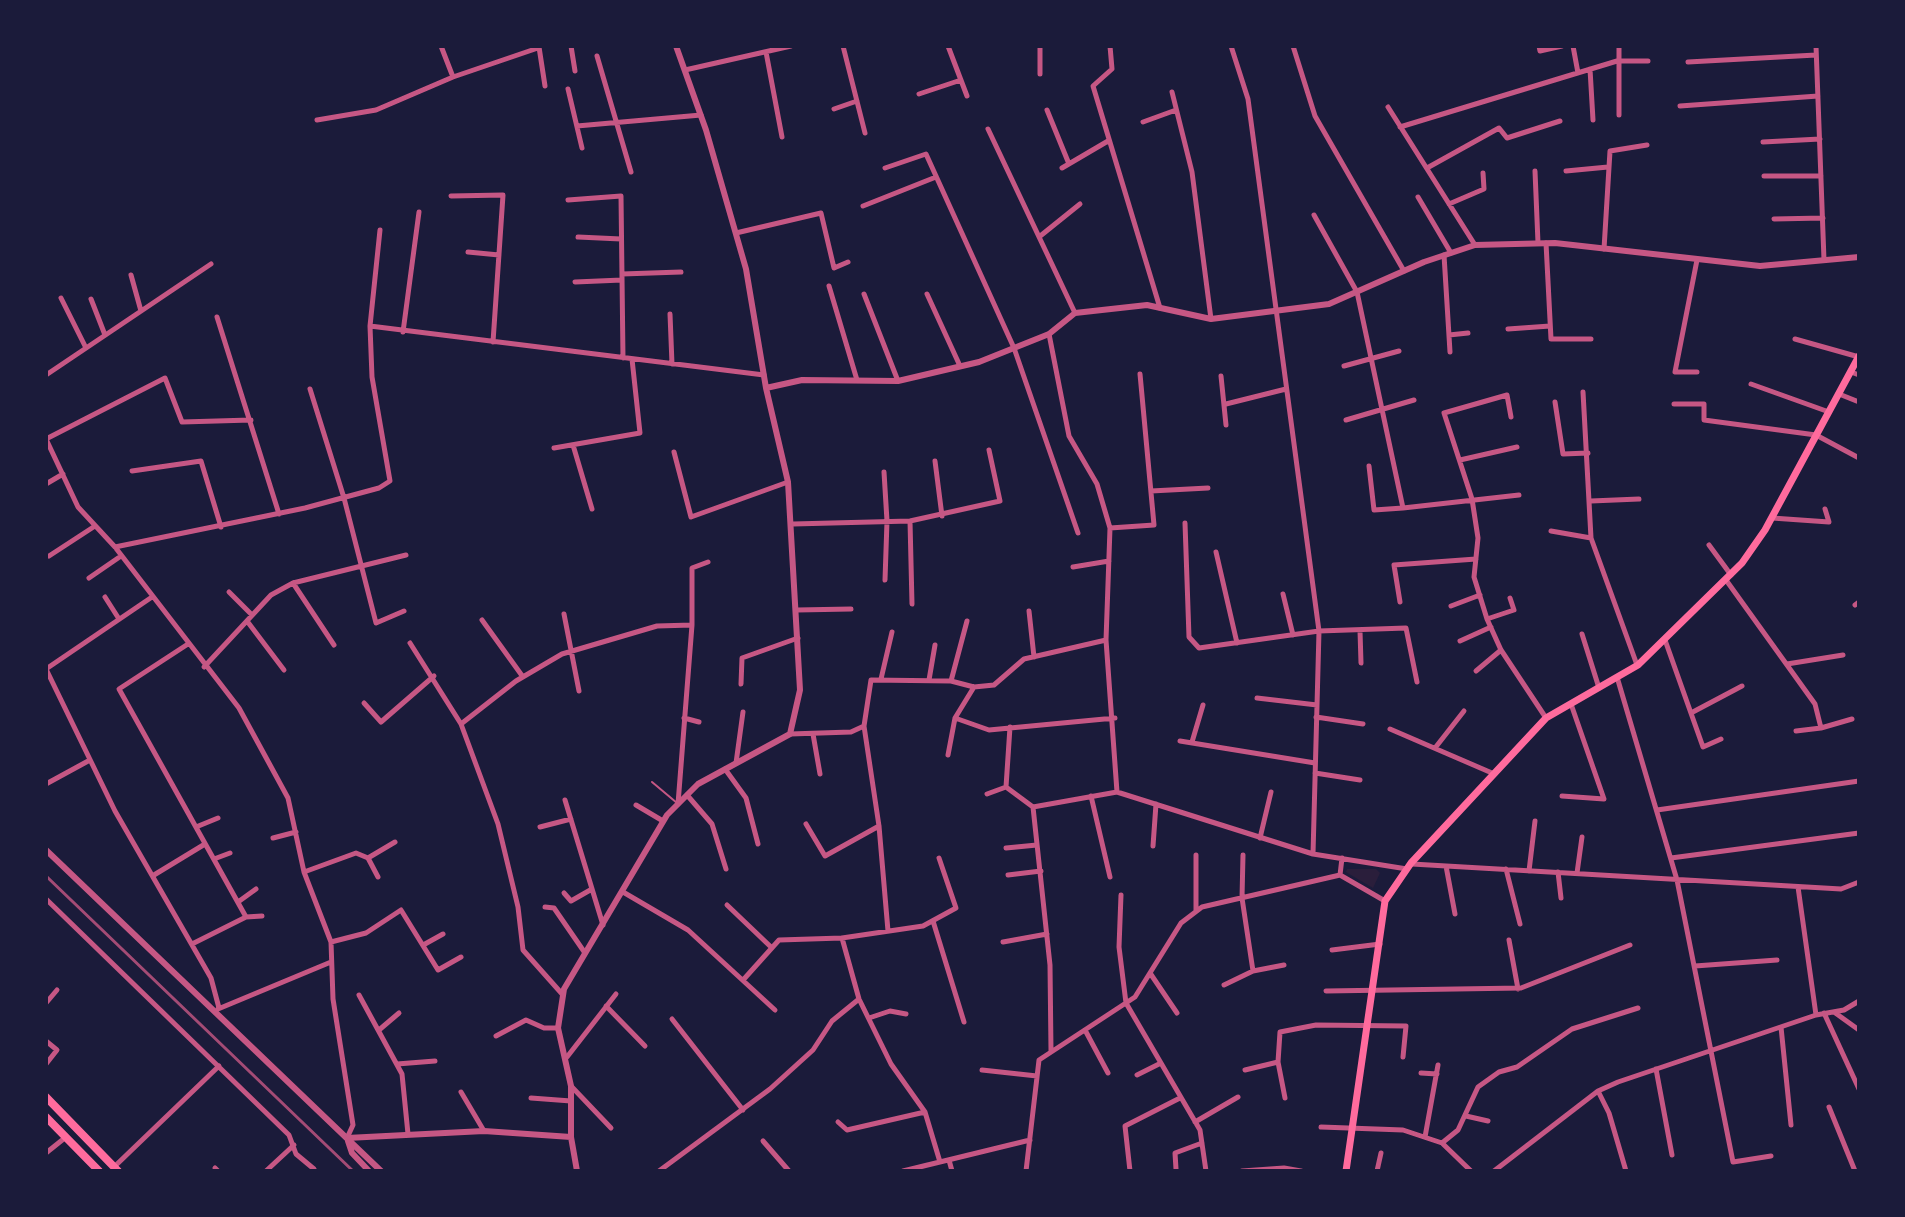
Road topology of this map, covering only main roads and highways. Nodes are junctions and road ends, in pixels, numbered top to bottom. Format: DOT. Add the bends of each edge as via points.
graph roads {
  1 [pos="1859,357"];
  2 [pos="1855,374"];
  3 [pos="46,1097"];
  4 [pos="46,1117"];
  5 [pos="116,1169"];
  6 [pos="99,1171"];
  7 [pos="1346,1171"];
  1 -- 2 [label="main road"];
  2 -- 7 [label="main road" via="1771,518 1728,577 1638,665 1546,718 1409,866 1385,901"];
  3 -- 5 [label="main road"];
  4 -- 6 [label="main road"];
}
